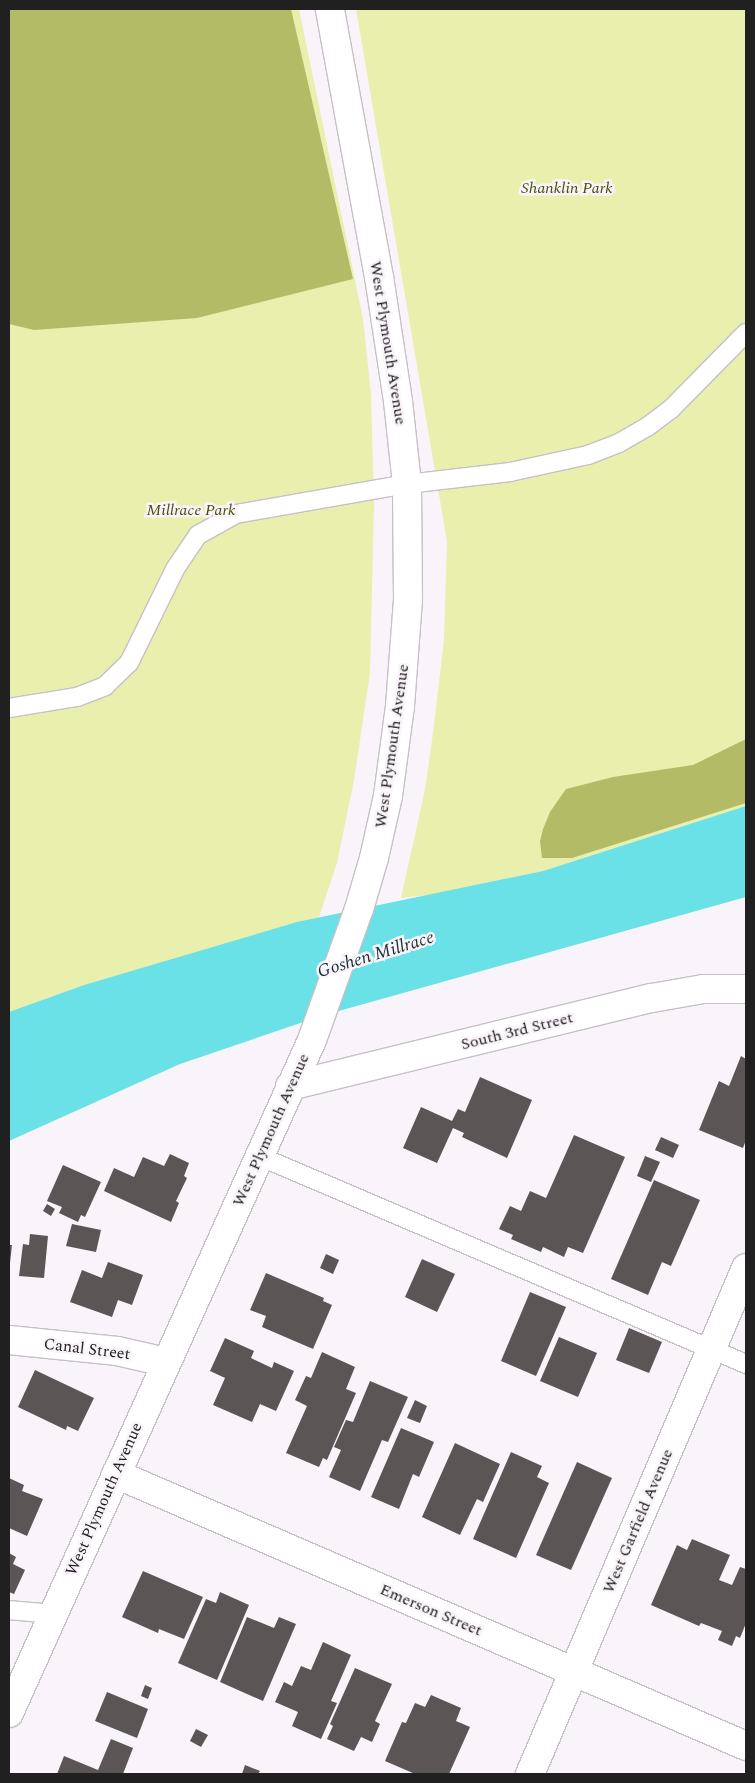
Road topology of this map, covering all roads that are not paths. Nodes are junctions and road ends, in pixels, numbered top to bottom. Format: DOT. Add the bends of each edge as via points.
graph roads {
  1 [pos="330,9"];
  2 [pos="746,333"];
  3 [pos="407,484"];
  4 [pos="9,708"];
  5 [pos="746,990"];
  6 [pos="290,1086"];
  7 [pos="259,1156"];
  8 [pos="746,1268"];
  9 [pos="9,1340"];
  10 [pos="712,1349"];
  11 [pos="166,1362"];
  12 [pos="746,1364"];
  13 [pos="116,1474"];
  14 [pos="9,1610"];
  15 [pos="53,1614"];
  16 [pos="574,1672"];
  17 [pos="9,1713"];
  18 [pos="746,1746"];
  19 [pos="530,1774"];
  1 -- 3 [label="street, West Plymouth Avenue" via="379,277"];
  2 -- 3 [label="lane" via="671,410 619,443 588,455 510,472"];
  3 -- 4 [label="lane" via="236,514 198,535 176,569 129,663 105,686 77,697"];
  3 -- 6 [label="street, West Plymouth Avenue" via="408,600 400,706 388,796 374,858 345,950 312,1040"];
  5 -- 6 [label="street, South 3rd Street" via="703,989 652,998"];
  6 -- 7 [label="street, West Plymouth Avenue"];
  7 -- 10 [label="lane"];
  7 -- 11 [label="street, West Plymouth Avenue"];
  8 -- 10 [label="street, West Garfield Avenue"];
  9 -- 11 [label="street, Canal Street" via="117,1351"];
  10 -- 12 [label="lane"];
  10 -- 16 [label="street, West Garfield Avenue"];
  11 -- 13 [label="street, West Plymouth Avenue"];
  13 -- 15 [label="street, West Plymouth Avenue"];
  13 -- 16 [label="street, Emerson Street"];
  14 -- 15 [label="lane"];
  15 -- 17 [label="street, West Plymouth Avenue"];
  16 -- 18 [label="street, Emerson Street"];
  16 -- 19 [label="street, West Garfield Avenue"];
}
